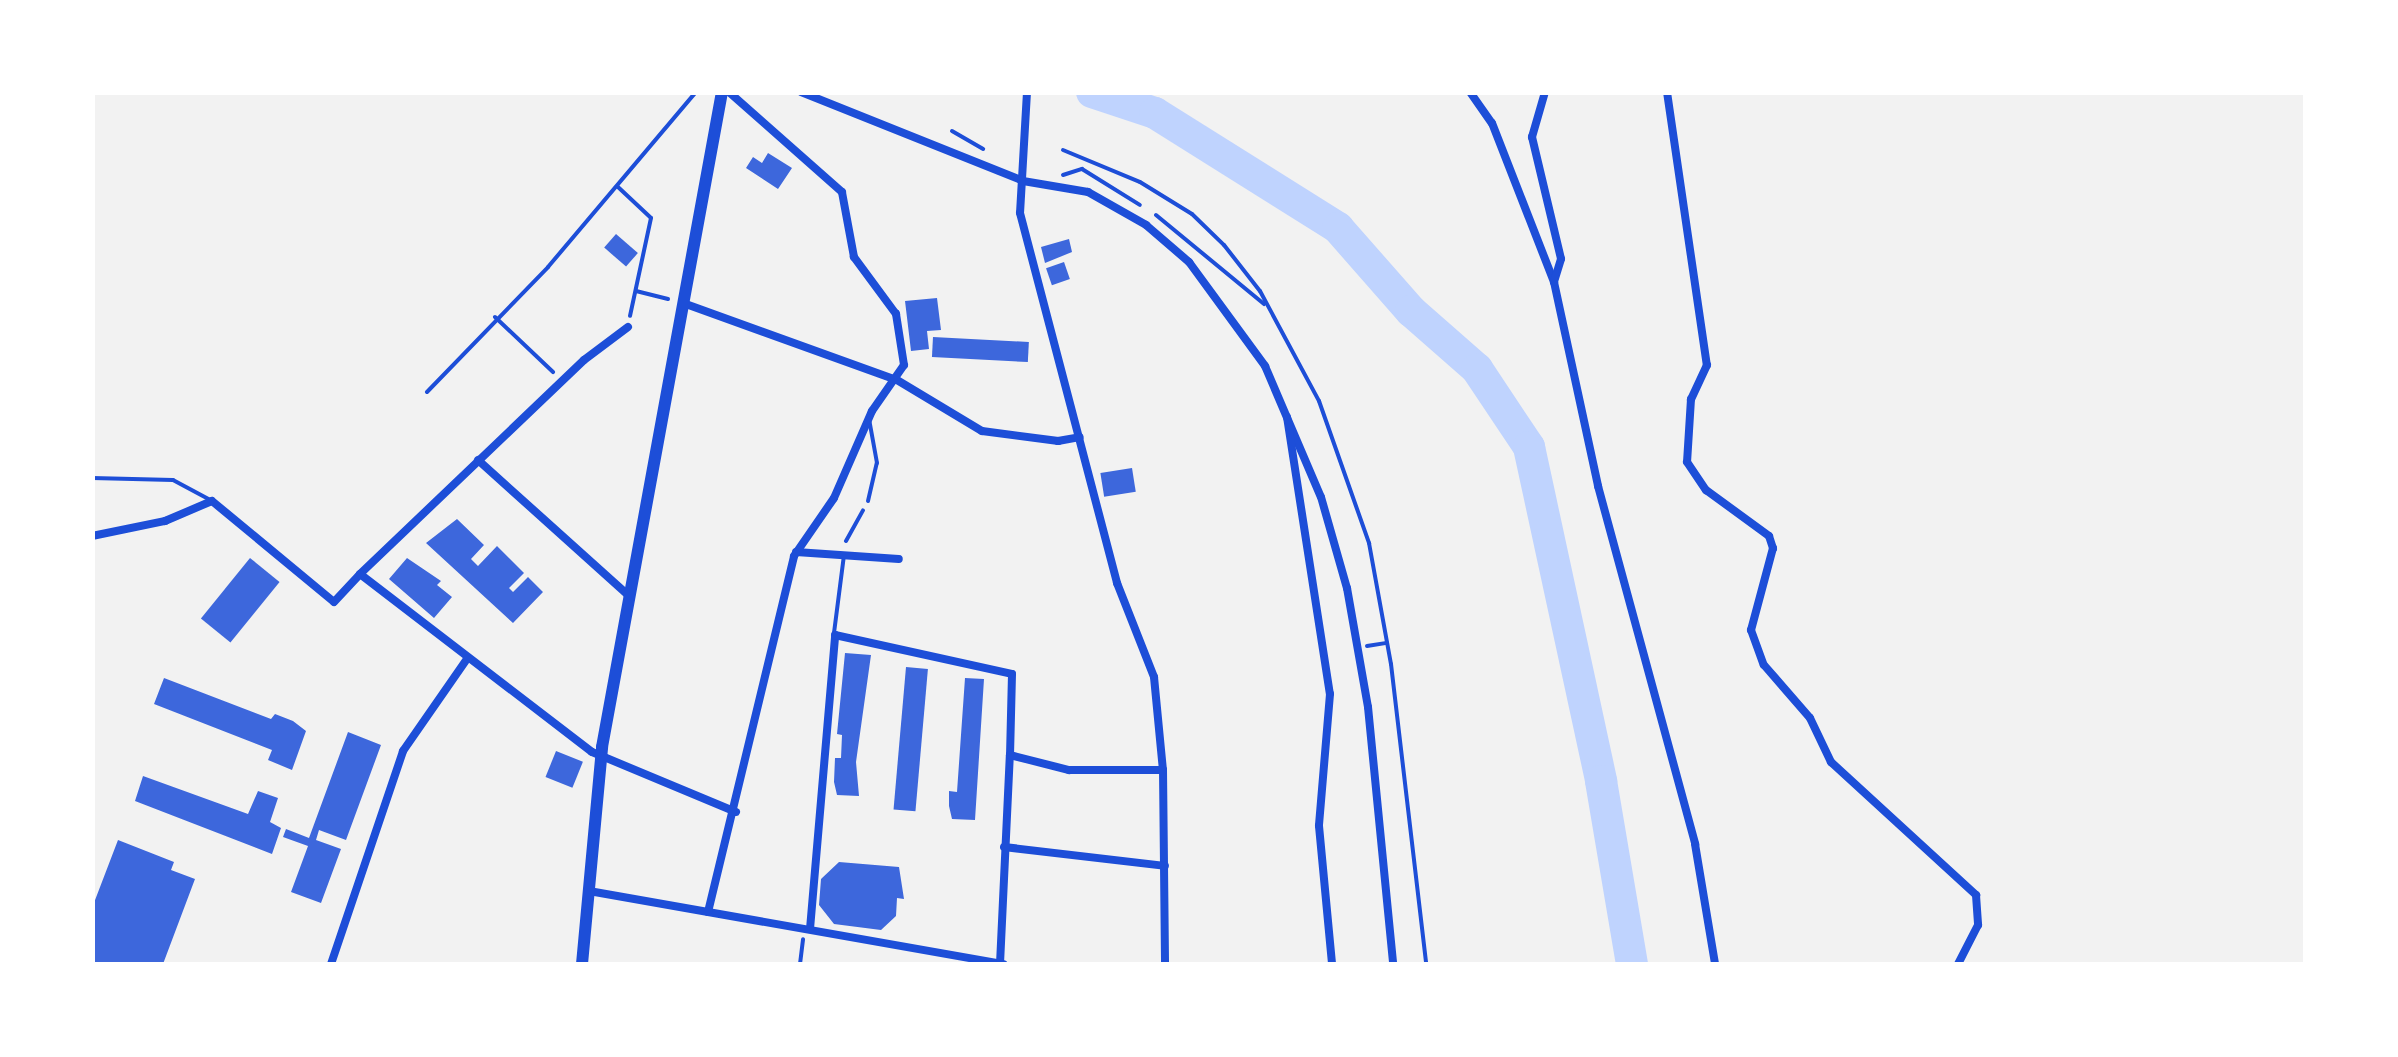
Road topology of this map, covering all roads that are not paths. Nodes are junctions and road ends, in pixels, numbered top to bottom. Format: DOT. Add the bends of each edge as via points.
graph roads {
  1 [pos="725,92"];
  2 [pos="801,92"];
  3 [pos="1026,92"];
  4 [pos="1470,92"];
  5 [pos="1545,92"];
  6 [pos="1667,92"];
  7 [pos="1023,181"];
  8 [pos="1554,282"];
  9 [pos="682,303"];
  10 [pos="628,327"];
  11 [pos="898,380"];
  12 [pos="1286,407"];
  13 [pos="869,419"];
  14 [pos="1080,437"];
  15 [pos="478,460"];
  16 [pos="92,478"];
  17 [pos="212,501"];
  18 [pos="868,501"];
  19 [pos="92,536"];
  20 [pos="796,552"];
  21 [pos="843,552"];
  22 [pos="899,558"];
  23 [pos="360,574"];
  24 [pos="627,594"];
  25 [pos="835,635"];
  26 [pos="467,659"];
  27 [pos="1010,756"];
  28 [pos="601,758"];
  29 [pos="1163,770"];
  30 [pos="736,812"];
  31 [pos="1004,848"];
  32 [pos="1165,866"];
  33 [pos="589,891"];
  34 [pos="708,912"];
  35 [pos="807,932"];
  36 [pos="331,964"];
  37 [pos="582,964"];
  38 [pos="1001,964"];
  39 [pos="1165,964"];
  40 [pos="1332,964"];
  41 [pos="1393,964"];
  42 [pos="1715,964"];
  43 [pos="1958,964"];
  1 -- 9 [label="highway"];
  1 -- 11 [label="street" via="842,192 854,257 901,326 904,364"];
  2 -- 7 [label="street"];
  3 -- 7 [label="street"];
  4 -- 8 [label="street" via="1492,123"];
  5 -- 8 [label="street" via="1532,137 1561,259"];
  6 -- 43 [label="street" via="1707,365 1692,399 1687,462 1706,490 1769,536 1773,548 1752,630 1764,665 1810,718 1832,762 1976,895 1978,925"];
  7 -- 12 [label="street" via="1088,192 1146,225 1188,262 1265,366"];
  7 -- 14 [label="street" via="1020,212"];
  8 -- 42 [label="street" via="1598,486 1695,844"];
  9 -- 11 [label="street"];
  9 -- 24 [label="highway"];
  10 -- 15 [label="street"];
  11 -- 13 [label="street"];
  11 -- 14 [label="street" via="982,431 1058,441"];
  12 -- 40 [label="street" via="1329,678 1319,826"];
  12 -- 41 [label="street" via="1347,588 1368,707"];
  13 -- 18 [label="lane" via="876,463"];
  13 -- 20 [label="street" via="834,498"];
  14 -- 29 [label="street" via="1117,583 1154,677"];
  15 -- 23 [label="street"];
  15 -- 24 [label="street"];
  16 -- 17 [label="lane" via="173,480"];
  17 -- 19 [label="street" via="165,521"];
  17 -- 23 [label="street" via="334,602"];
  20 -- 21 [label="street"];
  20 -- 30 [label="street"];
  21 -- 22 [label="street"];
  21 -- 25 [label="lane"];
  23 -- 26 [label="street"];
  24 -- 28 [label="highway"];
  25 -- 27 [label="street" via="1012,674"];
  25 -- 35 [label="street"];
  26 -- 28 [label="street"];
  26 -- 36 [label="street" via="402,750"];
  27 -- 29 [label="street" via="1069,770"];
  27 -- 31 [label="street"];
  28 -- 30 [label="street"];
  28 -- 33 [label="highway"];
  29 -- 32 [label="street"];
  30 -- 34 [label="street"];
  31 -- 32 [label="street"];
  31 -- 38 [label="street"];
  32 -- 39 [label="street"];
  33 -- 34 [label="street"];
  33 -- 37 [label="highway"];
  34 -- 35 [label="street"];
  35 -- 38 [label="street"];
}
